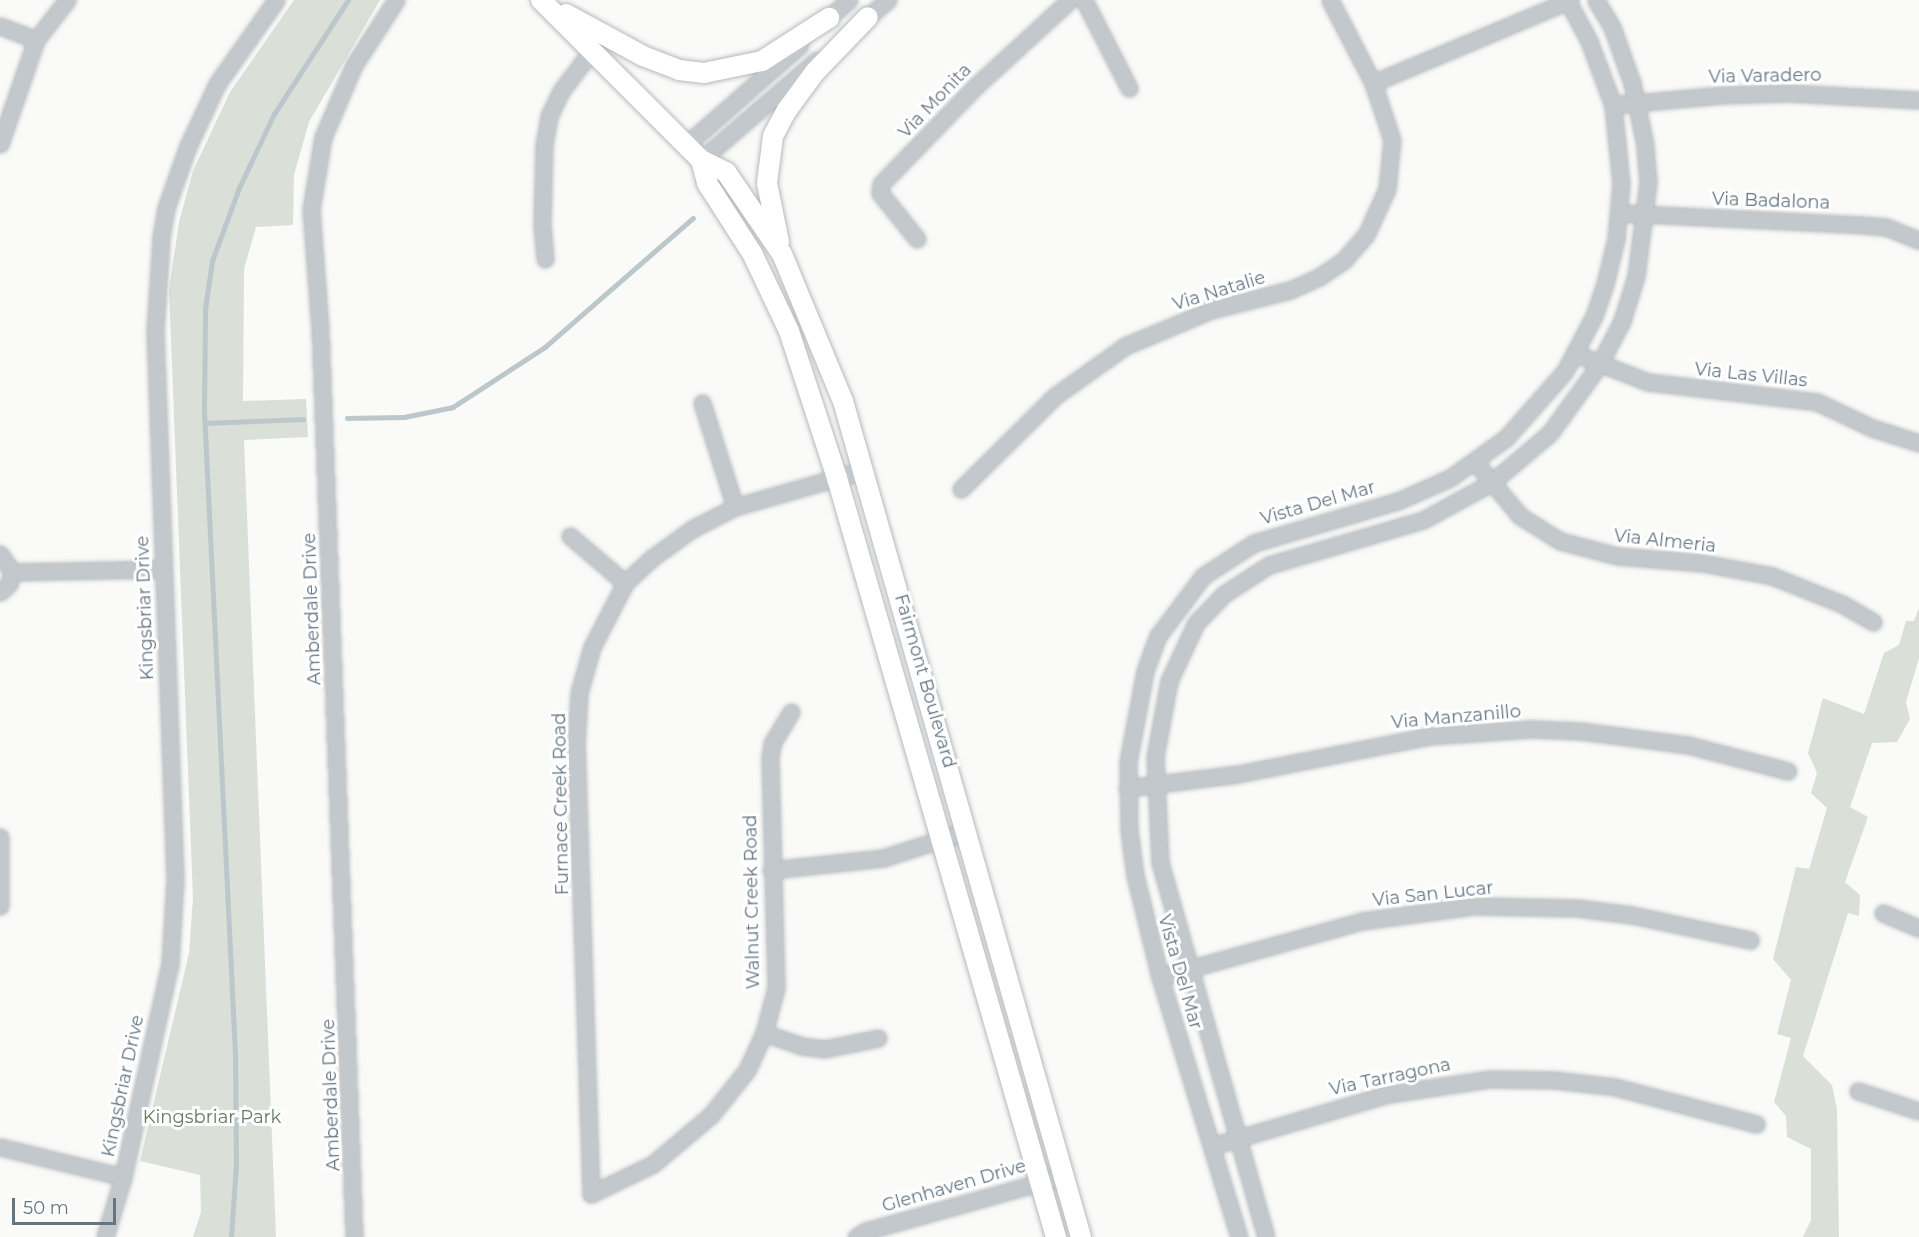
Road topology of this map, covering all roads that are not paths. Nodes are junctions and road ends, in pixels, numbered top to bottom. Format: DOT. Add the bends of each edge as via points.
graph roads {
  1 [pos="67,0"];
  2 [pos="276,0"];
  3 [pos="396,0"];
  4 [pos="849,0"];
  5 [pos="888,0"];
  6 [pos="1070,0"];
  7 [pos="1084,0"];
  8 [pos="1330,0"];
  9 [pos="1568,0"];
  10 [pos="1596,0"];
  11 [pos="542,1"];
  12 [pos="868,17"];
  13 [pos="829,18"];
  14 [pos="0,26"];
  15 [pos="36,40"];
  16 [pos="593,49"];
  17 [pos="1373,82"];
  18 [pos="1129,88"];
  19 [pos="1919,100"];
  20 [pos="1637,102"];
  21 [pos="1612,105"];
  22 [pos="0,144"];
  23 [pos="687,144"];
  24 [pos="701,160"];
  25 [pos="1620,213"];
  26 [pos="1647,214"];
  27 [pos="917,239"];
  28 [pos="1919,240"];
  29 [pos="782,254"];
  30 [pos="545,259"];
  31 [pos="1576,354"];
  32 [pos="1599,365"];
  33 [pos="702,403"];
  34 [pos="1919,443"];
  35 [pos="1476,463"];
  36 [pos="864,470"];
  37 [pos="837,478"];
  38 [pos="1491,483"];
  39 [pos="962,489"];
  40 [pos="735,507"];
  41 [pos="570,536"];
  42 [pos="0,554"];
  43 [pos="162,569"];
  44 [pos="12,572"];
  45 [pos="625,584"];
  46 [pos="0,592"];
  47 [pos="1873,622"];
  48 [pos="790,712"];
  49 [pos="1788,771"];
  50 [pos="1153,786"];
  51 [pos="1127,788"];
  52 [pos="967,831"];
  53 [pos="0,837"];
  54 [pos="940,841"];
  55 [pos="771,870"];
  56 [pos="0,906"];
  57 [pos="1883,913"];
  58 [pos="1919,928"];
  59 [pos="1750,940"];
  60 [pos="1187,968"];
  61 [pos="1160,977"];
  62 [pos="764,1033"];
  63 [pos="878,1038"];
  64 [pos="1858,1091"];
  65 [pos="1919,1111"];
  66 [pos="1756,1124"];
  67 [pos="1236,1138"];
  68 [pos="1212,1146"];
  69 [pos="0,1147"];
  70 [pos="1063,1176"];
  71 [pos="123,1178"];
  72 [pos="1039,1182"];
  73 [pos="591,1194"];
  74 [pos="105,1237"];
  75 [pos="354,1237"];
  76 [pos="856,1237"];
  77 [pos="1056,1237"];
  78 [pos="1081,1237"];
  79 [pos="1239,1237"];
  80 [pos="1266,1237"];
  1 -- 15 [label="street"];
  2 -- 43 [label="street, Kingsbriar Drive" via="217,84 188,146 166,208 155,331"];
  3 -- 75 [label="street, Amberdale Drive" via="354,65 323,137 311,210 320,329"];
  4 -- 13 [label="street"];
  5 -- 12 [label="street"];
  6 -- 27 [label="street, Via Monita" via="984,79 880,184 880,193"];
  7 -- 18 [label="street"];
  8 -- 17 [label="street"];
  9 -- 17 [label="street"];
  9 -- 21 [label="street, Vista Del Mar" via="1589,41"];
  10 -- 20 [label="street, Vista Del Mar" via="1624,56"];
  11 -- 13 [label="main road" via="643,56 679,70 704,73 762,61"];
  11 -- 16 [label="main road, Fairmont Boulevard"];
  12 -- 24 [label="street"];
  12 -- 29 [label="main road" via="815,72 773,136 767,183"];
  13 -- 23 [label="street"];
  14 -- 15 [label="street"];
  15 -- 22 [label="street"];
  16 -- 23 [label="main road, Fairmont Boulevard"];
  16 -- 30 [label="street" via="561,91 549,116 542,214"];
  17 -- 39 [label="street, Via Natalie" via="1386,115 1391,164 1380,211 1344,260 1290,290 1211,310 1125,346 1055,396"];
  19 -- 20 [label="street, Via Varadero" via="1788,93"];
  20 -- 21 [label="street, Via Varadero"];
  20 -- 26 [label="street, Vista Del Mar" via="1645,145"];
  21 -- 25 [label="street, Vista Del Mar" via="1620,163"];
  23 -- 24 [label="main road, Fairmont Boulevard"];
  24 -- 29 [label="main road, Fairmont Boulevard" via="726,172"];
  24 -- 37 [label="main road, Fairmont Boulevard" via="707,183 752,253 789,331"];
  25 -- 26 [label="street, Via Badalona"];
  25 -- 31 [label="street, Vista Del Mar" via="1605,284"];
  26 -- 28 [label="street, Via Badalona" via="1887,227"];
  26 -- 32 [label="street, Vista Del Mar" via="1634,285"];
  29 -- 36 [label="main road, Fairmont Boulevard" via="824,346"];
  31 -- 32 [label="street, Via Las Villas"];
  31 -- 35 [label="street, Vista Del Mar" via="1538,404"];
  32 -- 34 [label="street, Via Las Villas" via="1674,386 1800,398"];
  32 -- 38 [label="street, Vista Del Mar" via="1550,433"];
  33 -- 40 [label="street"];
  35 -- 38 [label="street, Via Almeria"];
  35 -- 51 [label="street, Vista Del Mar" via="1398,501 1254,543 1203,576 1158,636 1144,671 1135,710"];
  36 -- 37 [label="street, Furnace Creek Road"];
  36 -- 52 [label="main road, Fairmont Boulevard"];
  37 -- 40 [label="street, Furnace Creek Road"];
  37 -- 54 [label="main road, Fairmont Boulevard"];
  38 -- 47 [label="street, Via Almeria" via="1520,516 1560,542 1617,556 1702,563 1773,576 1842,604"];
  38 -- 50 [label="street, Vista Del Mar" via="1423,520 1269,565 1224,594 1196,623 1176,662 1160,722"];
  40 -- 45 [label="street, Furnace Creek Road" via="692,529"];
  41 -- 45 [label="street"];
  42 -- 44 [label="street"];
  43 -- 44 [label="street"];
  43 -- 71 [label="street, Kingsbriar Drive" via="175,827 170,964"];
  44 -- 46 [label="street" via="9,584"];
  45 -- 73 [label="street, Furnace Creek Road" via="592,647 579,693 576,745"];
  48 -- 55 [label="street, Walnut Creek Road" via="772,744 770,758"];
  49 -- 50 [label="street, Via Manzanillo" via="1688,745 1532,729 1430,736 1238,774"];
  50 -- 51 [label="street, Via Manzanillo"];
  50 -- 60 [label="street, Vista Del Mar" via="1160,862"];
  51 -- 61 [label="street, Vista Del Mar" via="1135,875"];
  52 -- 54 [label="street"];
  52 -- 70 [label="main road, Fairmont Boulevard"];
  53 -- 56 [label="street"];
  54 -- 55 [label="street" via="883,858"];
  54 -- 72 [label="main road, Fairmont Boulevard"];
  55 -- 62 [label="street, Walnut Creek Road" via="776,988"];
  57 -- 58 [label="street"];
  59 -- 60 [label="street, Via San Lucar" via="1588,909 1475,906 1362,921"];
  60 -- 61 [label="street, Via San Lucar"];
  60 -- 67 [label="street, Vista Del Mar"];
  61 -- 68 [label="street, Vista Del Mar"];
  62 -- 63 [label="street" via="801,1046 824,1049"];
  62 -- 73 [label="street, Walnut Creek Road" via="747,1070 711,1115 653,1164"];
  64 -- 65 [label="street"];
  66 -- 67 [label="street, Via Tarragona" via="1615,1087 1554,1080 1489,1079 1389,1094"];
  67 -- 68 [label="street, Via Tarragona"];
  67 -- 80 [label="street, Vista Del Mar"];
  68 -- 79 [label="street, Vista Del Mar"];
  69 -- 71 [label="street"];
  70 -- 72 [label="street, Glenhaven Drive"];
  70 -- 78 [label="main road, Fairmont Boulevard"];
  71 -- 74 [label="street, Kingsbriar Drive"];
  72 -- 76 [label="street, Glenhaven Drive"];
  72 -- 77 [label="main road, Fairmont Boulevard"];
}
